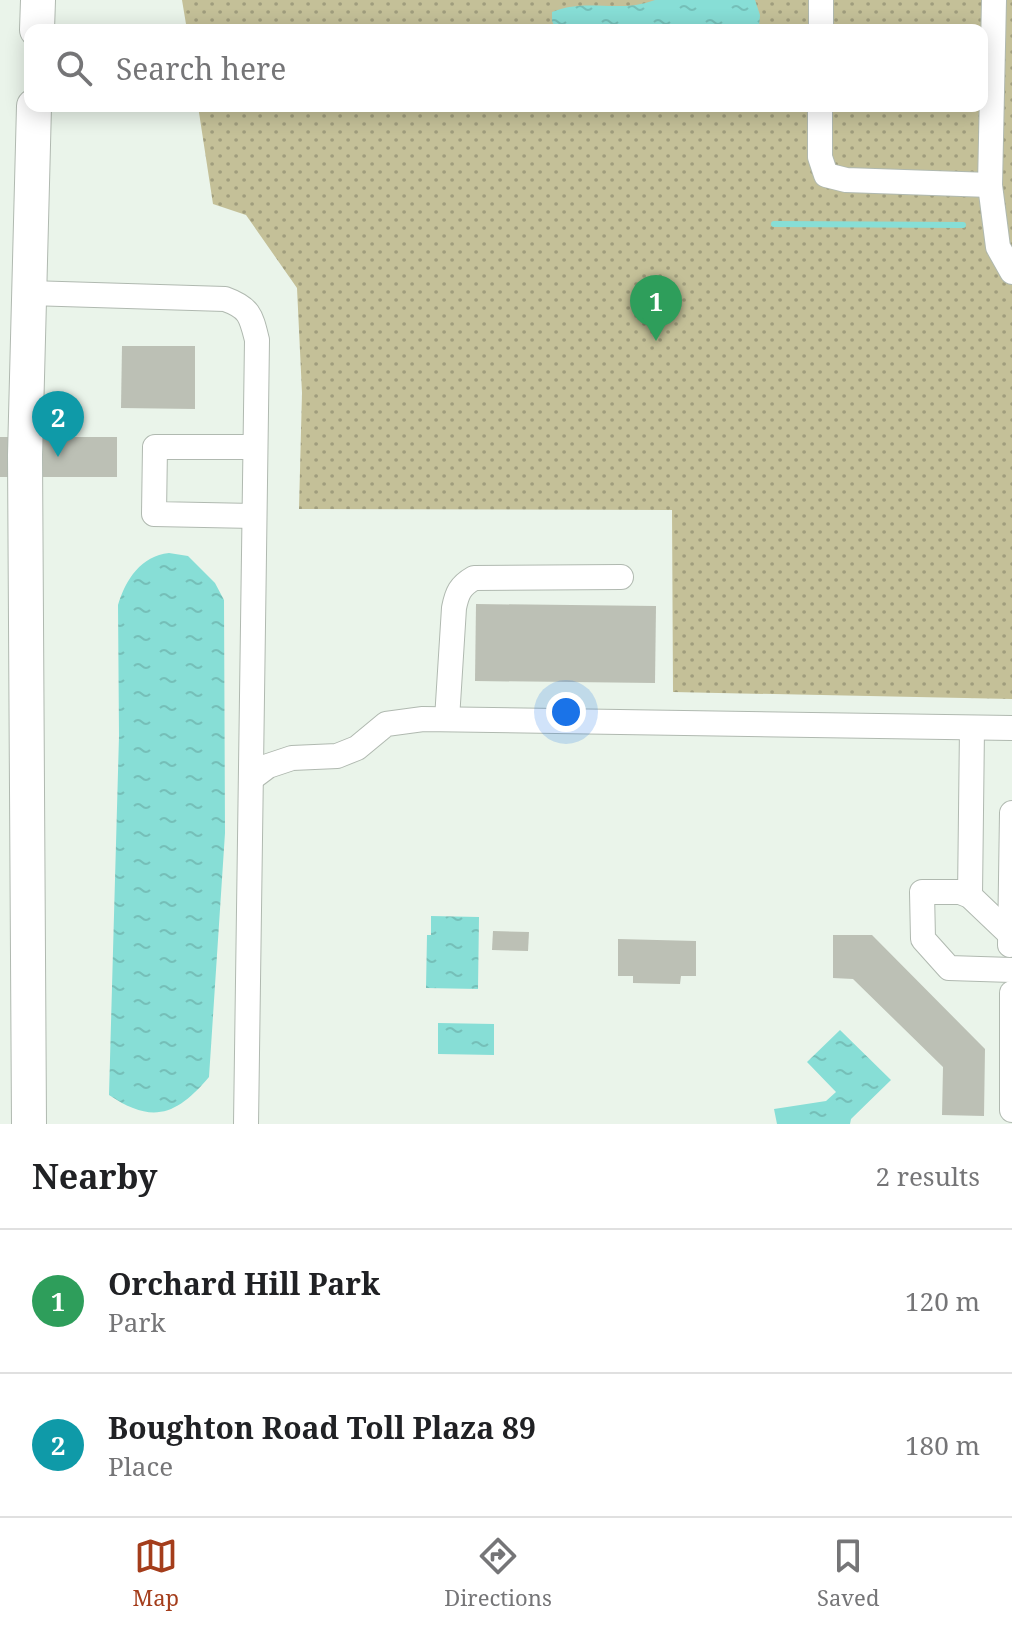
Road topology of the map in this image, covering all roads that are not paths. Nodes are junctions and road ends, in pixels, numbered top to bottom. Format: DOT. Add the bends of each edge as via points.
graph roads {
  1 [pos="38,0"];
  2 [pos="821,0"];
  3 [pos="994,0"];
  4 [pos="37,24"];
  5 [pos="821,24"];
  6 [pos="34,112"];
  7 [pos="820,112"];
  8 [pos="990,185"];
  9 [pos="1012,272"];
  10 [pos="29,293"];
  11 [pos="255,447"];
  12 [pos="254,516"];
  13 [pos="621,577"];
  14 [pos="447,719"];
  15 [pos="972,728"];
  16 [pos="1012,728"];
  17 [pos="252,778"];
  18 [pos="1012,813"];
  19 [pos="970,896"];
  20 [pos="1011,936"];
  21 [pos="1012,968"];
  22 [pos="1012,993"];
  23 [pos="1012,1110"];
  24 [pos="29,1124"];
  25 [pos="246,1124"];
  1 -- 4 [label="highway"];
  2 -- 5 [label="lane"];
  3 -- 8 [label="lane"];
  6 -- 10 [label="highway"];
  7 -- 8 [label="lane" via="820,157 826,175"];
  8 -- 9 [label="lane" via="998,247"];
  10 -- 11 [label="lane" via="225,299 243,305 257,340"];
  10 -- 24 [label="highway"];
  11 -- 12 [label="lane"];
  11 -- 12 [label="lane" via="155,447 154,514"];
  12 -- 17 [label="lane"];
  13 -- 14 [label="lane" via="474,578 464,584 454,608"];
  14 -- 15 [label="lane"];
  14 -- 17 [label="lane" via="386,724 357,748 337,756 292,758"];
  15 -- 16 [label="lane"];
  15 -- 19 [label="lane"];
  17 -- 25 [label="lane"];
  18 -- 20 [label="lane"];
  19 -- 20 [label="lane"];
  19 -- 21 [label="lane" via="922,892 923,939 949,968"];
  20 -- 21 [label="lane"];
  22 -- 23 [label="lane"];
}
